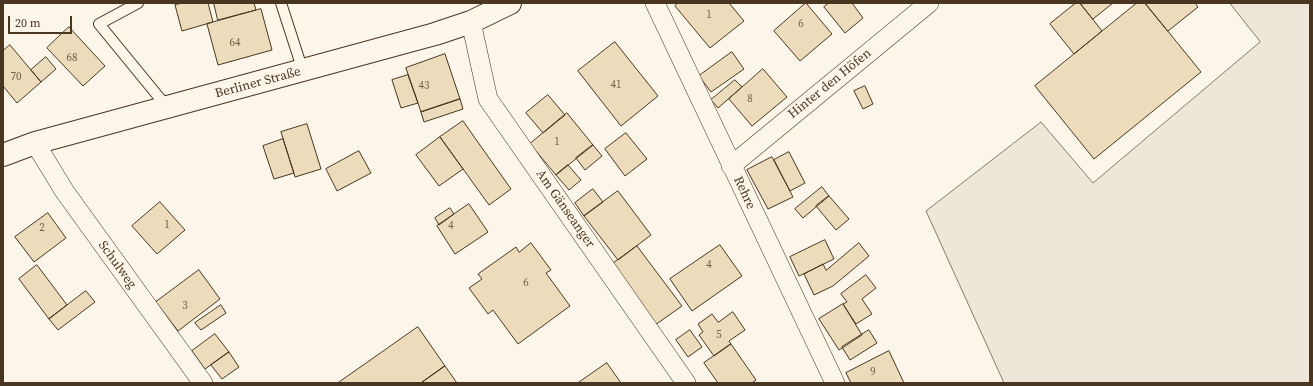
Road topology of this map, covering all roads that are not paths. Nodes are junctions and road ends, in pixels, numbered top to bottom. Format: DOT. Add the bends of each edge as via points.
graph roads {
  1 [pos="138,3"];
  2 [pos="281,3"];
  3 [pos="510,3"];
  4 [pos="655,3"];
  5 [pos="929,3"];
  6 [pos="471,22"];
  7 [pos="302,72"];
  8 [pos="167,107"];
  9 [pos="35,143"];
  10 [pos="3,155"];
  11 [pos="731,166"];
  12 [pos="203,383"];
  13 [pos="686,383"];
  14 [pos="835,383"];
  1 -- 8 [label="lane" via="99,24"];
  2 -- 7 [label="lane"];
  3 -- 6 [label="main road, Berliner Straße"];
  4 -- 11 [label="street, Rehre"];
  5 -- 11 [label="street, Hinter den Höfen"];
  6 -- 7 [label="main road, Berliner Straße"];
  6 -- 13 [label="street, Am Gänseanger" via="488,98"];
  7 -- 8 [label="main road, Berliner Straße"];
  8 -- 9 [label="main road, Berliner Straße"];
  9 -- 10 [label="main road, Berliner Straße"];
  9 -- 12 [label="street, Schulweg" via="65,192"];
  11 -- 14 [label="street, Rehre"];
}
